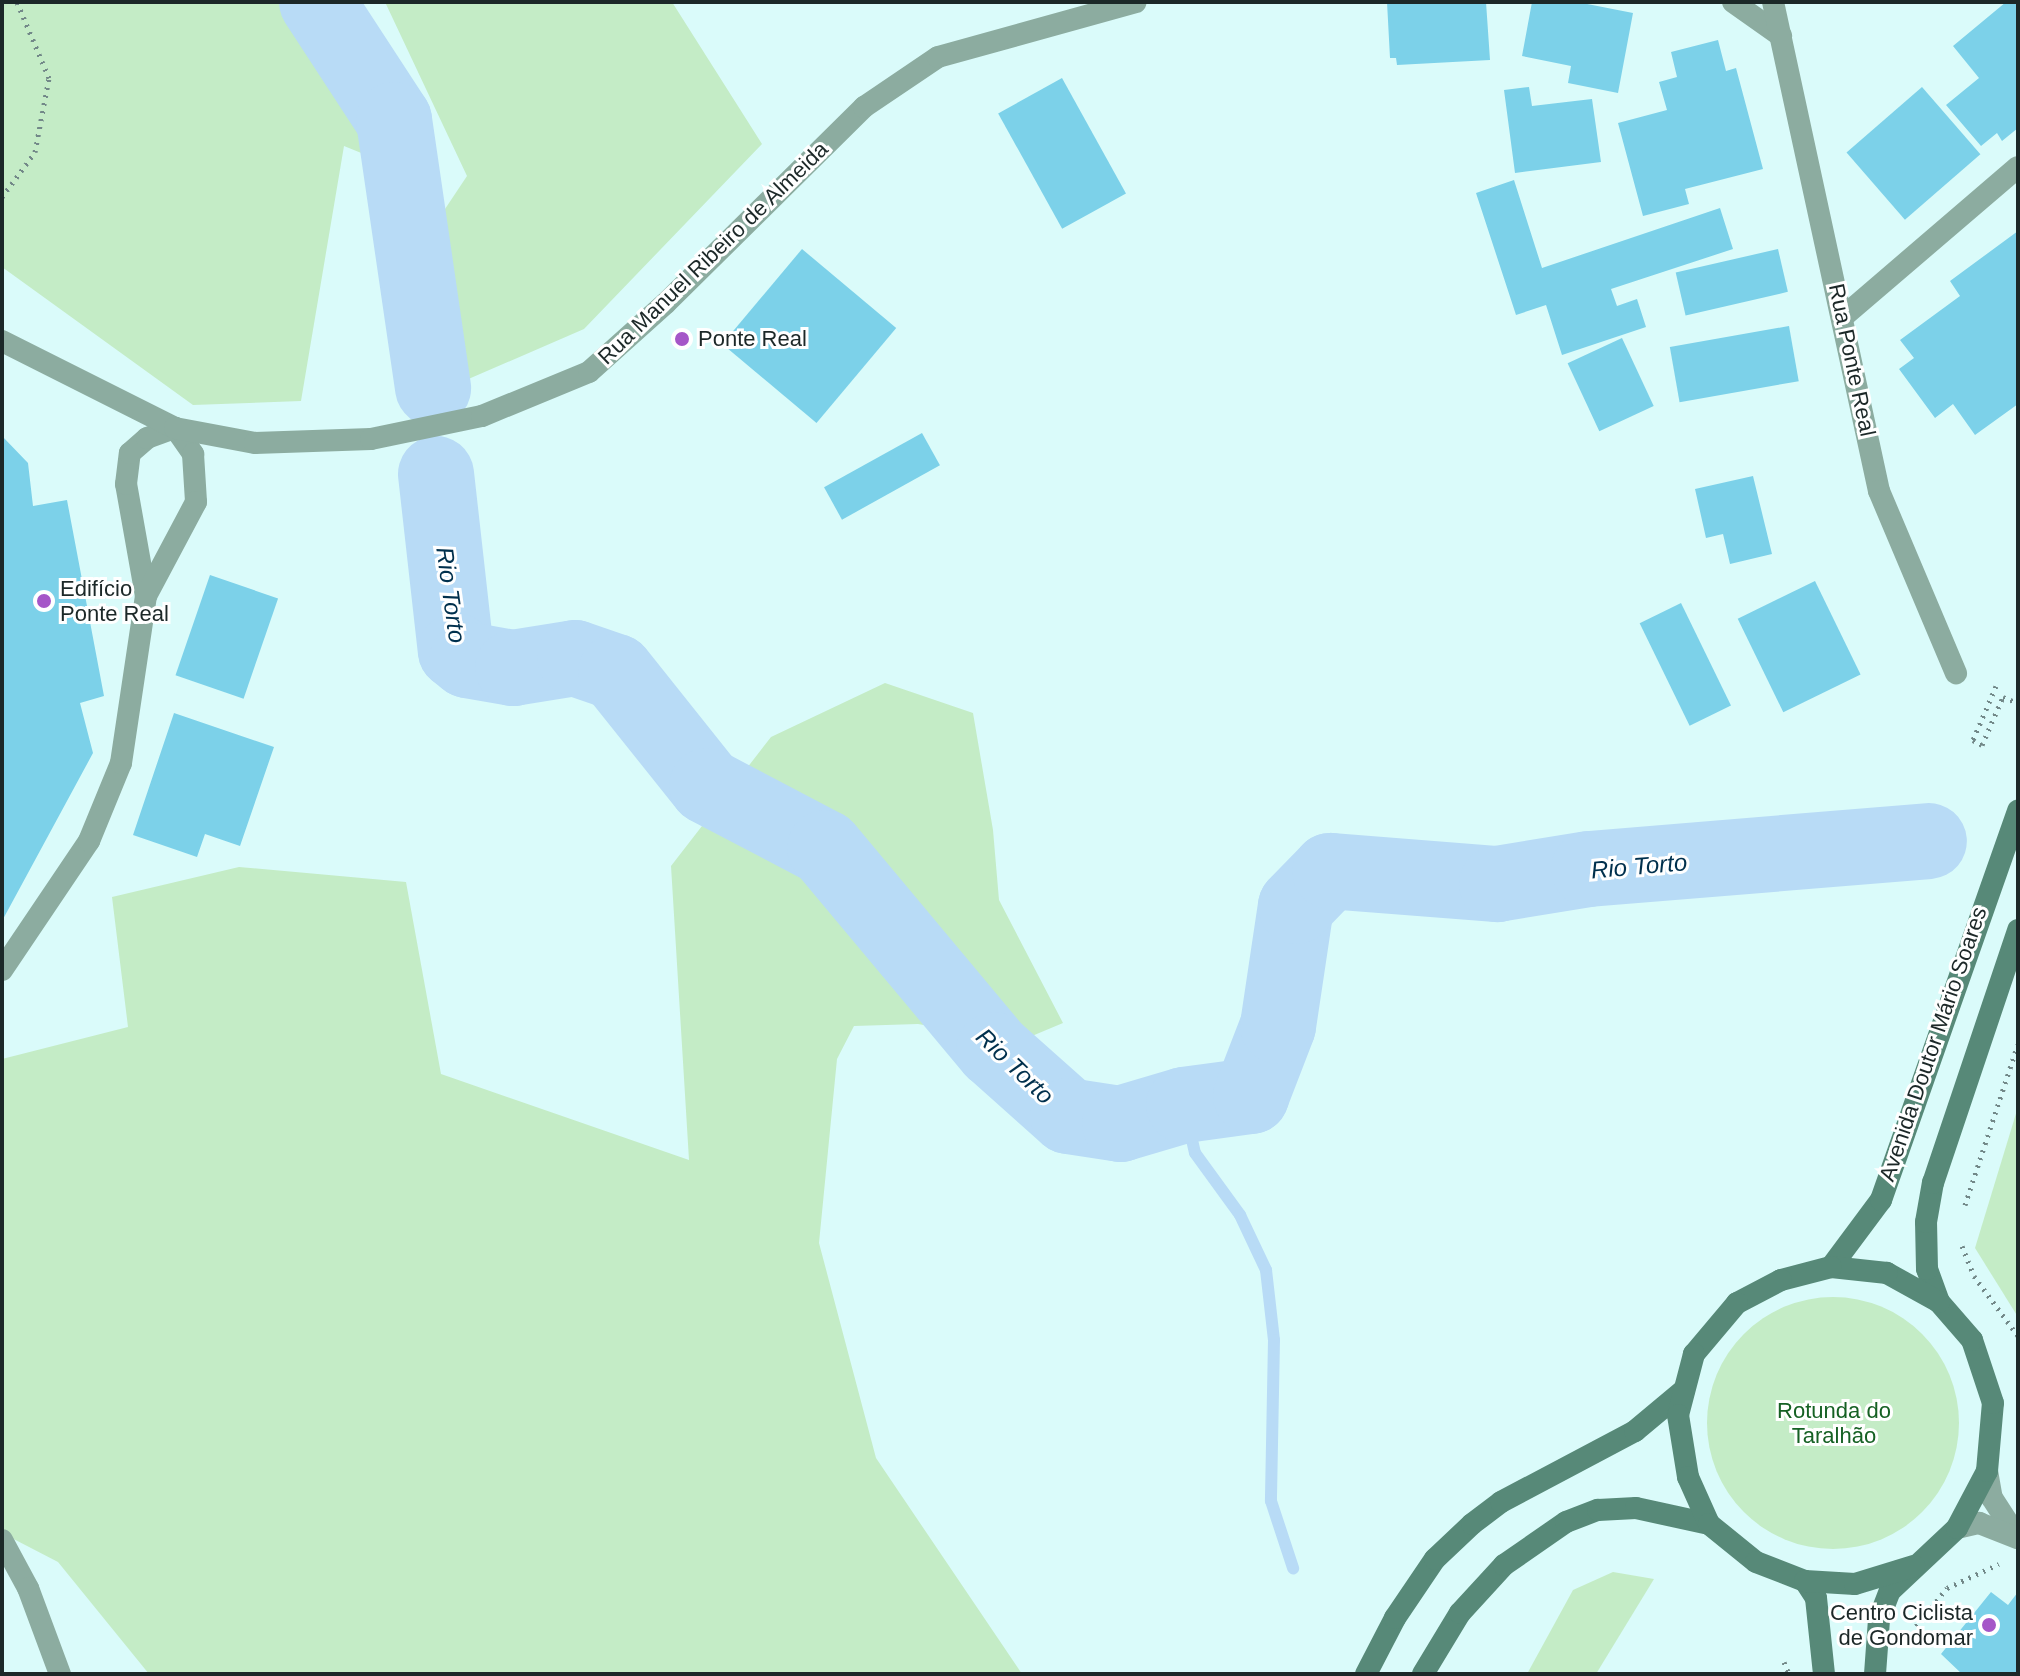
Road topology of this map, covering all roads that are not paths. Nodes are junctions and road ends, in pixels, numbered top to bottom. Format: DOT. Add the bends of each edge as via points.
graph roads {
  1 [pos="1136,2"];
  2 [pos="1733,2"];
  3 [pos="1773,2"];
  4 [pos="1781,36"];
  5 [pos="2018,167"];
  6 [pos="1844,316"];
  7 [pos="2,341"];
  8 [pos="175,428"];
  9 [pos="146,596"];
  10 [pos="1956,673"];
  11 [pos="2018,810"];
  12 [pos="2018,930"];
  13 [pos="2,970"];
  14 [pos="1831,1267"];
  15 [pos="1939,1302"];
  16 [pos="1684,1390"];
  17 [pos="1987,1471"];
  18 [pos="1709,1524"];
  19 [pos="1957,1528"];
  20 [pos="2,1540"];
  21 [pos="1914,1566"];
  22 [pos="1805,1581"];
  23 [pos="60,1674"];
  24 [pos="1366,1674"];
  25 [pos="1423,1674"];
  26 [pos="1824,1674"];
  27 [pos="1875,1674"];
  1 -- 8 [label="street, Rua Manuel Ribeiro de Almeida" via="938,57 864,107 589,372 482,416 371,439 255,443"];
  2 -- 4 [label="street"];
  3 -- 4 [label="street, Rua Ponte Real"];
  4 -- 6 [label="street, Rua Ponte Real"];
  5 -- 6 [label="street"];
  6 -- 10 [label="street, Rua Ponte Real" via="1879,491"];
  7 -- 8 [label="street, Rua Manuel Ribeiro de Almeida"];
  8 -- 9 [label="street" via="193,454 196,502"];
  8 -- 9 [label="street" via="147,438 130,453 126,484"];
  9 -- 13 [label="street" via="121,763 89,841"];
  11 -- 14 [label="main road, Avenida Doutor Mário Soares" via="1881,1200"];
  12 -- 15 [label="main road, Avenida Doutor Mário Soares" via="1933,1183 1926,1222 1927,1269"];
  14 -- 15 [label="main road, Avenida Doutor Mário Soares" via="1887,1273"];
  14 -- 16 [label="main road, Avenida Doutor Mário Soares" via="1781,1280 1737,1303 1694,1354"];
  15 -- 17 [label="main road, Avenida Doutor Mário Soares" via="1972,1340 1993,1403"];
  16 -- 18 [label="main road, Avenida Doutor Mário Soares" via="1678,1415 1688,1477"];
  16 -- 24 [label="main road" via="1611,1446 1535,1483 1472,1524 1435,1559"];
  17 -- 19 [label="main road, Avenida Doutor Mário Soares"];
  17 -- 19 [label="street" via="1992,1498 2018,1538 1979,1523"];
  18 -- 22 [label="main road, Avenida Doutor Mário Soares" via="1756,1562"];
  18 -- 25 [label="main road" via="1636,1508 1598,1510 1566,1522 1504,1565 1460,1613"];
  19 -- 21 [label="main road, Avenida Doutor Mário Soares"];
  20 -- 23 [label="street" via="28,1588"];
  21 -- 22 [label="main road, Avenida Doutor Mário Soares" via="1855,1584"];
  21 -- 27 [label="main road, Avenida Doutor Mário Soares" via="1890,1591 1879,1619"];
  22 -- 26 [label="main road" via="1816,1598"];
}
